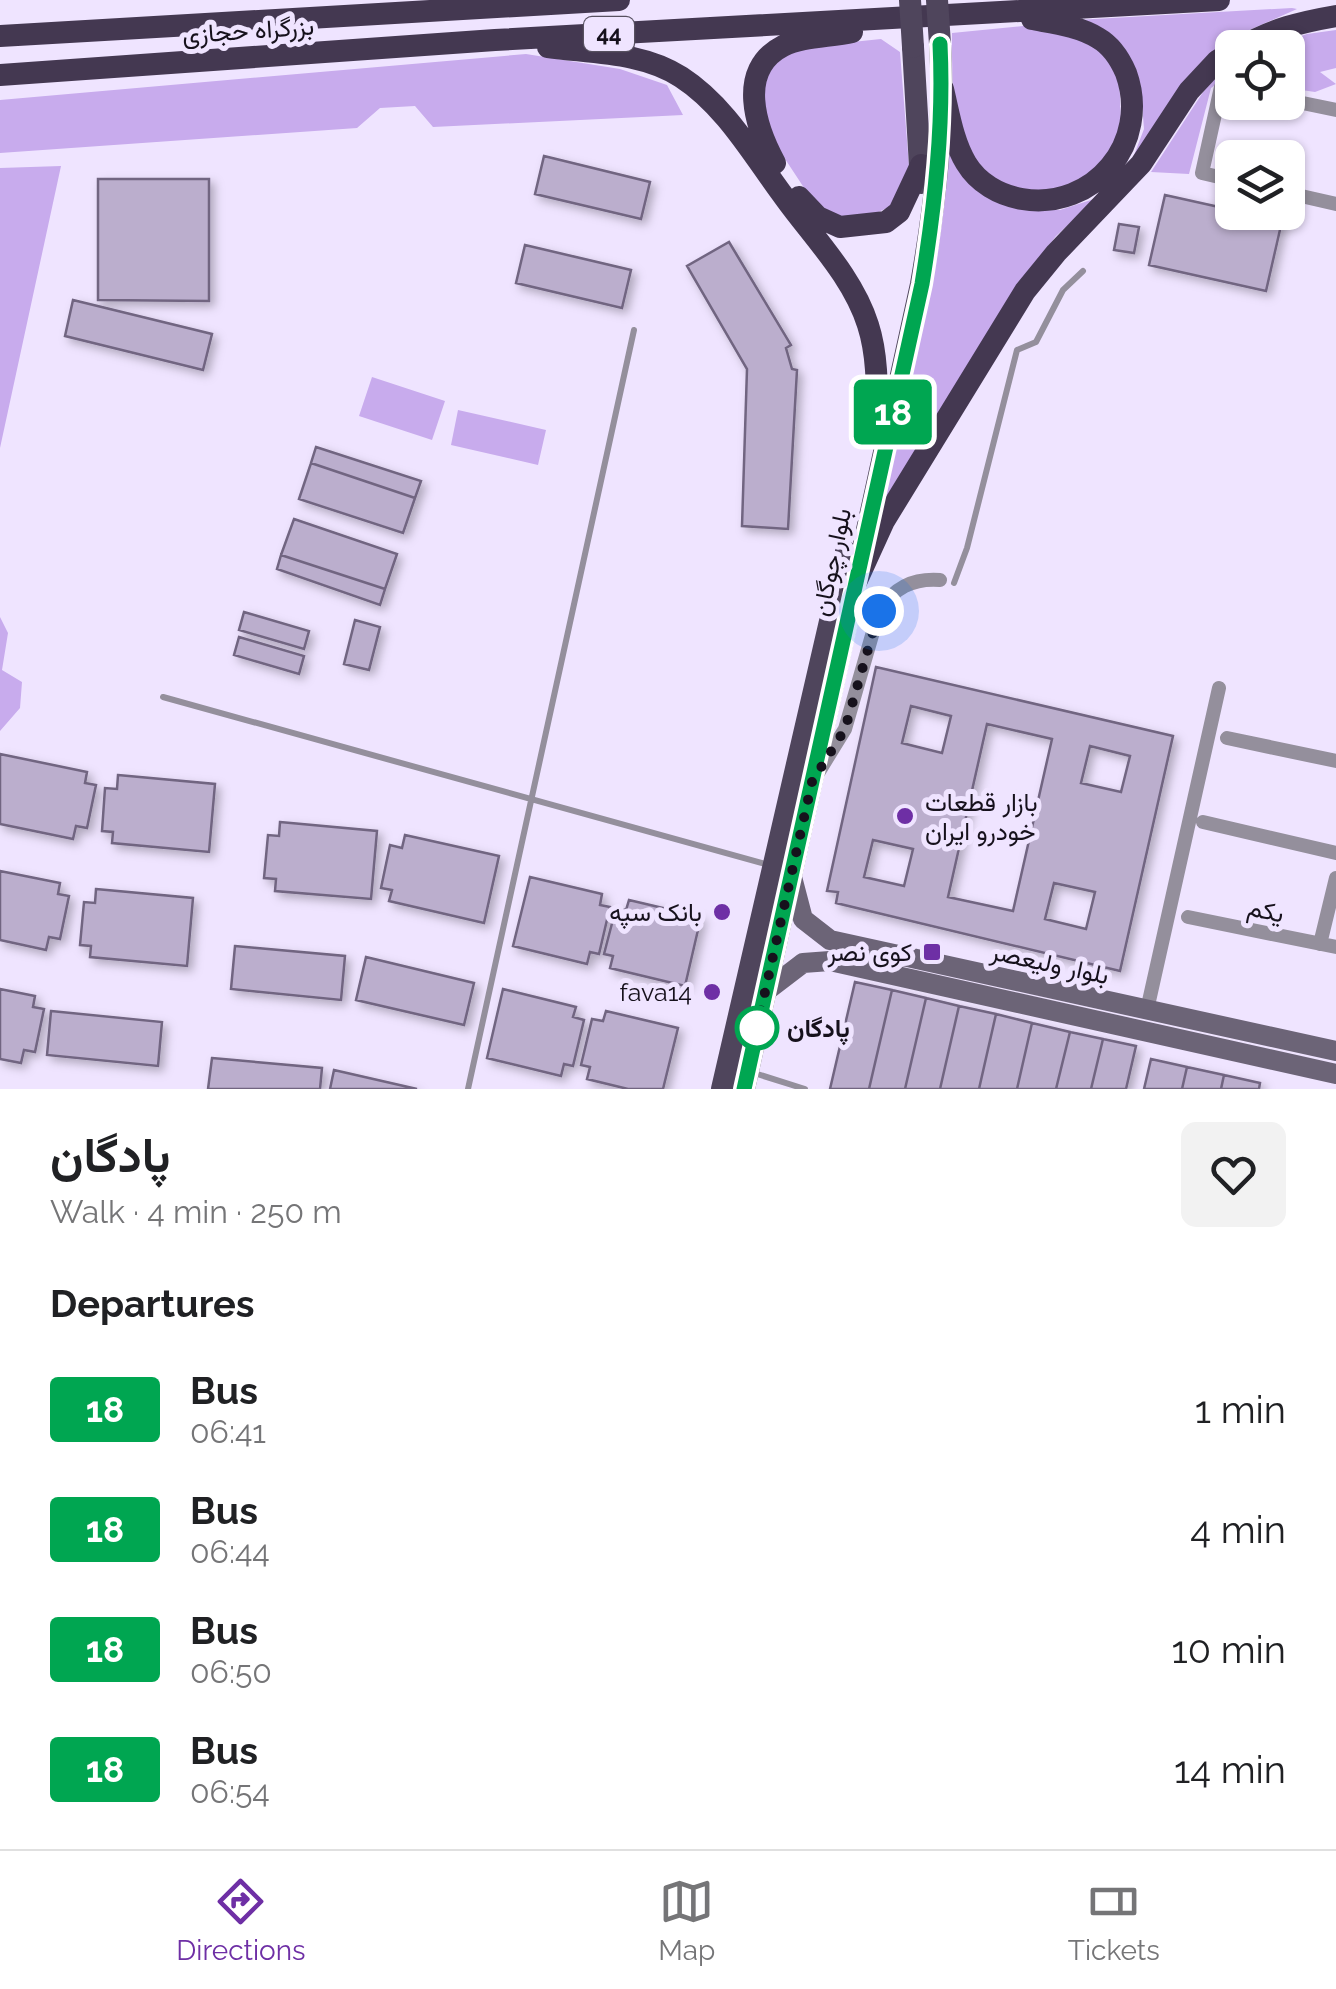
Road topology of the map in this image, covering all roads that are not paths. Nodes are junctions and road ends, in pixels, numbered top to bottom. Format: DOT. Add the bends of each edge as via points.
graph roads {
  1 [pos="340,0"];
  2 [pos="619,0"];
  3 [pos="910,0"];
  4 [pos="937,0"];
  5 [pos="1218,0"];
  6 [pos="994,13"];
  7 [pos="1336,16"];
  8 [pos="890,18"];
  9 [pos="179,28"];
  10 [pos="1280,30"];
  11 [pos="0,36"];
  12 [pos="496,40"];
  13 [pos="1215,63"];
  14 [pos="0,75"];
  15 [pos="943,90"];
  16 [pos="1305,104"];
  17 [pos="1336,110"];
  18 [pos="1215,116"];
  19 [pos="921,165"];
  20 [pos="1215,176"];
  21 [pos="1305,197"];
  22 [pos="1336,204"];
  23 [pos="1083,272"];
  24 [pos="634,330"];
  25 [pos="878,423"];
  26 [pos="947,582"];
  27 [pos="853,589"];
  28 [pos="1219,688"];
  29 [pos="163,697"];
  30 [pos="1226,738"];
  31 [pos="1336,761"];
  32 [pos="812,782"];
  33 [pos="530,798"];
  34 [pos="1204,822"];
  35 [pos="1336,853"];
  36 [pos="783,872"];
  37 [pos="1336,878"];
  38 [pos="1188,917"];
  39 [pos="1320,944"];
  40 [pos="1336,947"];
  41 [pos="907,968"];
  42 [pos="765,992"];
  43 [pos="1148,1010"];
  44 [pos="1335,1045"];
  45 [pos="1336,1074"];
  46 [pos="746,1080"];
  47 [pos="468,1089"];
  48 [pos="722,1089"];
  49 [pos="804,1089"];
  1 -- 9 [label="highway"];
  2 -- 9 [label="highway, بزرگراه حجازی / 44"];
  3 -- 19 [label="main road, بلوار چوگان, bridge"];
  4 -- 15 [label="main road, بلوار چوگان, bridge"];
  5 -- 6 [label="highway, بزرگراه حجازی / 44"];
  6 -- 8 [label="highway, بزرگراه حجازی / 44"];
  6 -- 15 [label="highway" via="1098,37 1120,59 1132,102 1122,154 1088,188 1062,199 1008,196 966,164"];
  7 -- 10 [label="highway"];
  8 -- 12 [label="highway, بزرگراه حجازی / 44"];
  8 -- 19 [label="highway" via="884,26 780,47 757,76 758,128 779,171 818,217 840,227 886,222 899,212"];
  9 -- 11 [label="highway, بزرگراه حجازی / 44"];
  12 -- 14 [label="highway, بزرگراه حجازی / 44"];
  12 -- 25 [label="highway" via="645,62 684,78 721,113 845,276 868,325"];
  13 -- 27 [label="highway" via="1141,164 1025,291 884,520"];
  15 -- 27 [label="main road, بلوار چوگان" via="922,284"];
  16 -- 17 [label="street"];
  18 -- 20 [label="street" via="1202,173"];
  19 -- 25 [label="main road, بلوار چوگان" via="915,247"];
  21 -- 22 [label="street"];
  23 -- 26 [label="lane" via="1063,290 1036,342 1017,350 967,548"];
  24 -- 33 [label="lane"];
  25 -- 36 [label="main road, بلوار چوگان" via="824,643"];
  26 -- 32 [label="street" via="905,584 890,594 879,611 845,729"];
  27 -- 32 [label="main road, بلوار چوگان"];
  28 -- 43 [label="street"];
  29 -- 33 [label="lane"];
  30 -- 31 [label="street"];
  32 -- 36 [label="main road, بلوار چوگان"];
  33 -- 36 [label="lane"];
  33 -- 47 [label="lane"];
  34 -- 35 [label="street"];
  36 -- 41 [label="main road, بلوار ولیعصر" via="803,920 830,940"];
  36 -- 42 [label="main road, بلوار چوگان"];
  36 -- 48 [label="main road, بلوار چوگان"];
  37 -- 39 [label="street"];
  38 -- 39 [label="street, یکم"];
  39 -- 40 [label="street, یکم"];
  41 -- 42 [label="main road, بلوار ولیعصر" via="803,962"];
  41 -- 43 [label="main road, بلوار ولیعصر"];
  41 -- 45 [label="main road, بلوار ولیعصر"];
  42 -- 46 [label="main road, بلوار چوگان"];
  43 -- 44 [label="main road, بلوار ولیعصر"];
  46 -- 49 [label="lane"];
}
